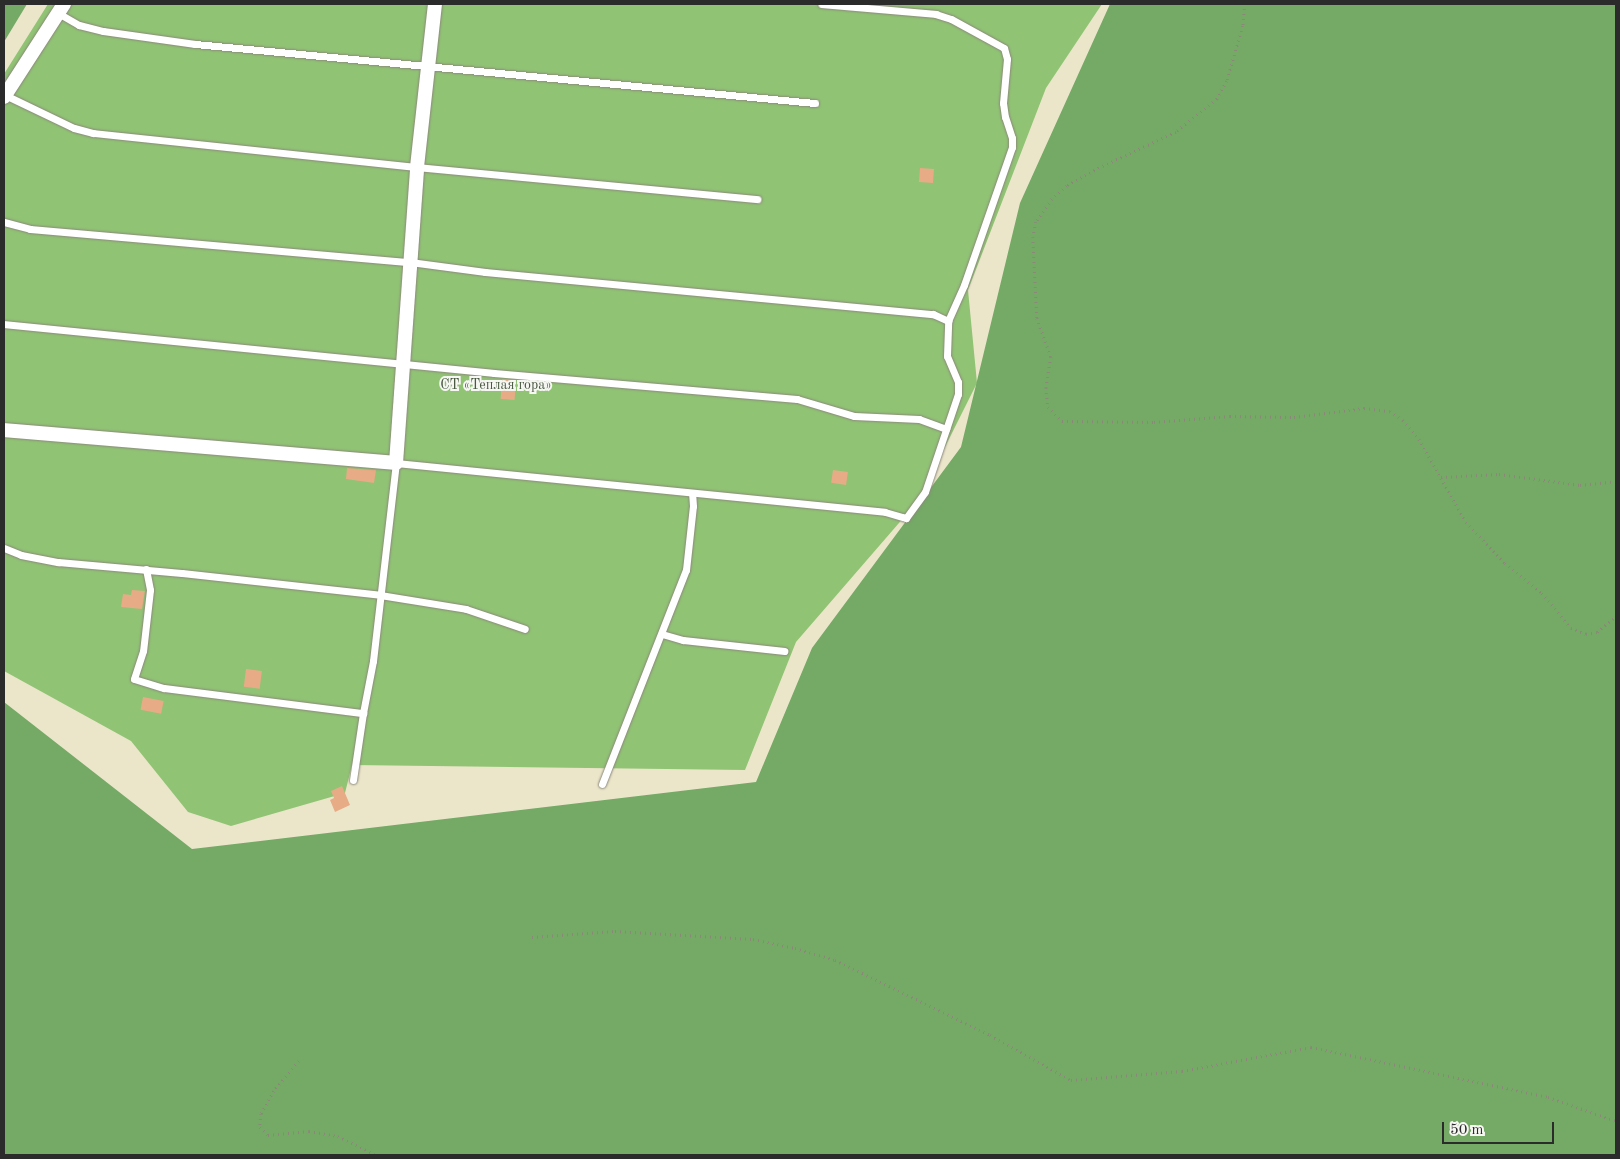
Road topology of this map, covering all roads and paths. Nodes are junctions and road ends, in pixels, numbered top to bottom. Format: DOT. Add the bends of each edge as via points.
graph roads {
  1 [pos="435,4"];
  2 [pos="821,4"];
  3 [pos="1246,4"];
  4 [pos="61,8"];
  5 [pos="428,67"];
  6 [pos="4,96"];
  7 [pos="815,103"];
  8 [pos="417,167"];
  9 [pos="757,198"];
  10 [pos="4,222"];
  11 [pos="410,262"];
  12 [pos="948,321"];
  13 [pos="4,324"];
  14 [pos="403,363"];
  15 [pos="946,429"];
  16 [pos="4,430"];
  17 [pos="396,464"];
  18 [pos="1441,477"];
  19 [pos="1616,481"];
  20 [pos="692,493"];
  21 [pos="4,548"];
  22 [pos="146,570"];
  23 [pos="380,595"];
  24 [pos="1616,616"];
  25 [pos="526,629"];
  26 [pos="662,634"];
  27 [pos="784,650"];
  28 [pos="363,713"];
  29 [pos="353,780"];
  30 [pos="602,784"];
  31 [pos="532,937"];
  32 [pos="299,1061"];
  33 [pos="1616,1121"];
  34 [pos="376,1155"];
  1 -- 5 [label="street"];
  2 -- 12 [label="lane" via="936,14 1004,48 1007,60 1003,102 1012,147 964,285"];
  3 -- 18 [label="path" via="1227,81 1217,98 1176,132 1068,186 1052,199 1036,222 1033,237 1037,318 1052,358 1046,388 1048,407 1062,421 1154,422 1230,416 1294,417 1364,408 1390,411 1403,420 1418,439"];
  4 -- 5 [label="lane" via="79,25 103,31 195,44"];
  4 -- 6 [label="street"];
  5 -- 7 [label="lane"];
  5 -- 8 [label="street"];
  6 -- 8 [label="lane" via="74,128 93,133"];
  8 -- 9 [label="lane"];
  8 -- 11 [label="street"];
  10 -- 11 [label="lane" via="30,229"];
  11 -- 12 [label="lane" via="485,272 933,314"];
  11 -- 14 [label="street"];
  12 -- 15 [label="lane" via="947,356 958,382 958,394"];
  13 -- 14 [label="lane"];
  14 -- 15 [label="lane" via="796,399 854,416 920,419"];
  14 -- 17 [label="street"];
  15 -- 20 [label="lane" via="925,492 906,518 885,512"];
  16 -- 17 [label="street"];
  17 -- 20 [label="lane"];
  17 -- 23 [label="lane"];
  18 -- 19 [label="path" via="1499,474 1580,485"];
  18 -- 24 [label="path" via="1466,522 1506,563 1542,593 1572,628 1586,634 1597,632"];
  20 -- 26 [label="lane" via="686,570"];
  21 -- 22 [label="lane" via="21,555 58,562"];
  22 -- 23 [label="lane"];
  22 -- 28 [label="lane" via="150,590 143,651 134,678 164,688"];
  23 -- 25 [label="lane" via="466,609"];
  23 -- 28 [label="lane"];
  26 -- 27 [label="lane" via="683,640"];
  26 -- 30 [label="lane"];
  28 -- 29 [label="lane"];
  31 -- 33 [label="path" via="615,931 753,939 794,948 835,960 973,1026 1071,1080 1182,1071 1311,1047 1548,1097"];
  32 -- 34 [label="path" via="274,1091 261,1114 260,1127 268,1135 309,1131 338,1136"];
}
